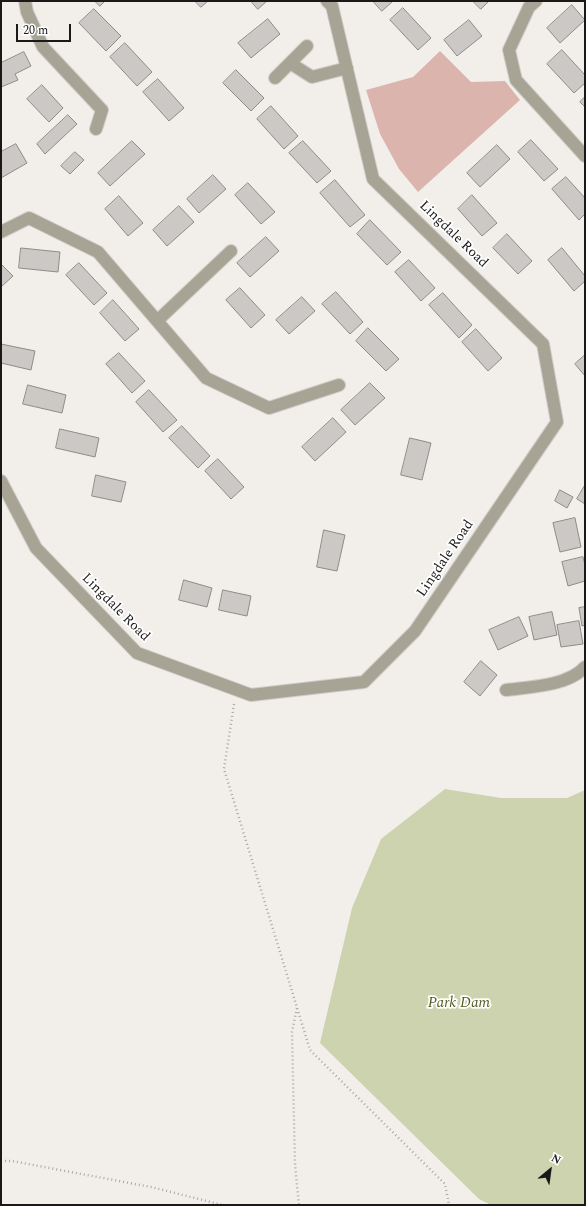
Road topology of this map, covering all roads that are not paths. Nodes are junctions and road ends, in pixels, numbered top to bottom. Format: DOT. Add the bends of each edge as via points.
graph roads {
  1 [pos="25,1"];
  2 [pos="327,1"];
  3 [pos="535,1"];
  4 [pos="307,46"];
  5 [pos="290,63"];
  6 [pos="347,68"];
  7 [pos="275,78"];
  8 [pos="96,129"];
  9 [pos="585,156"];
  10 [pos="1,232"];
  11 [pos="232,251"];
  12 [pos="157,321"];
  13 [pos="339,385"];
  14 [pos="1,481"];
  15 [pos="585,667"];
  16 [pos="506,690"];
  1 -- 8 [label="street" via="27,12 43,47 102,110"];
  2 -- 6 [label="street, Lingdale Road" via="332,6"];
  3 -- 9 [label="street" via="529,8 509,50 516,80"];
  4 -- 5 [label="street"];
  5 -- 6 [label="street" via="312,78"];
  5 -- 7 [label="street"];
  6 -- 14 [label="street, Lingdale Road" via="373,179 543,344 557,422 415,631 364,682 251,695 137,653 36,548"];
  10 -- 12 [label="street" via="29,218 98,252"];
  11 -- 12 [label="street"];
  12 -- 13 [label="street" via="206,378 269,408"];
  15 -- 16 [label="street" via="580,673 558,683"];
}
